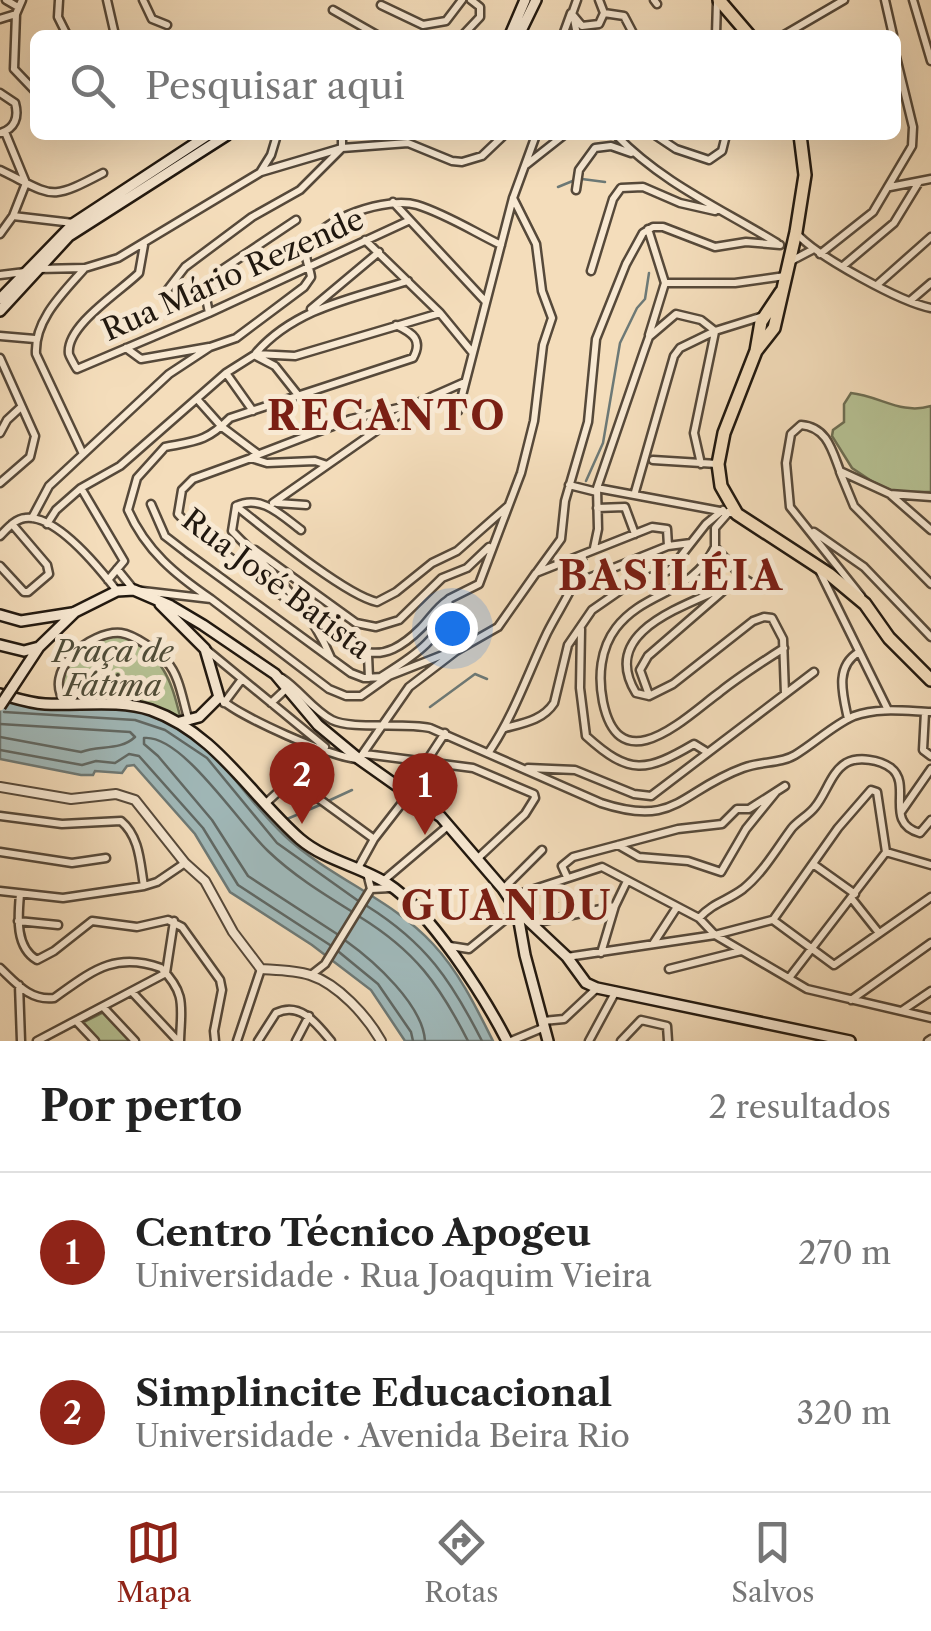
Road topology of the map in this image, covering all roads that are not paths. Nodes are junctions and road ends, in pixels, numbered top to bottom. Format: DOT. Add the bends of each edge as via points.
graph roads {
  1 [pos="6,0"];
  2 [pos="59,0"];
  3 [pos="107,0"];
  4 [pos="143,0"];
  5 [pos="462,0"];
  6 [pos="472,0"];
  7 [pos="525,0"];
  8 [pos="536,0"];
  9 [pos="578,0"];
  10 [pos="599,0"];
  11 [pos="718,0"];
  12 [pos="844,0"];
  13 [pos="884,0"];
  14 [pos="913,0"];
  15 [pos="380,5"];
  16 [pos="19,7"];
  17 [pos="333,10"];
  18 [pos="604,13"];
  19 [pos="573,14"];
  20 [pos="0,18"];
  21 [pos="167,25"];
  22 [pos="64,30"];
  23 [pos="115,30"];
  24 [pos="368,30"];
  25 [pos="468,30"];
  26 [pos="512,30"];
  27 [pos="522,30"];
  28 [pos="571,30"];
  29 [pos="571,30"];
  30 [pos="631,30"];
  31 [pos="716,30"];
  32 [pos="745,30"];
  33 [pos="793,30"];
  34 [pos="891,30"];
  35 [pos="931,61"];
  36 [pos="0,69"];
  37 [pos="14,69"];
  38 [pos="30,86"];
  39 [pos="901,89"];
  40 [pos="0,93"];
  41 [pos="2,132"];
  42 [pos="275,140"];
  43 [pos="342,140"];
  44 [pos="499,140"];
  45 [pos="534,140"];
  46 [pos="558,140"];
  47 [pos="620,140"];
  48 [pos="665,140"];
  49 [pos="725,140"];
  50 [pos="801,140"];
  51 [pos="199,142"];
  52 [pos="342,148"];
  53 [pos="632,153"];
  54 [pos="523,167"];
  55 [pos="0,171"];
  56 [pos="261,172"];
  57 [pos="103,173"];
  58 [pos="931,178"];
  59 [pos="919,182"];
  60 [pos="26,183"];
  61 [pos="889,187"];
  62 [pos="576,190"];
  63 [pos="513,198"];
  64 [pos="392,202"];
  65 [pos="719,212"];
  66 [pos="13,216"];
  67 [pos="296,220"];
  68 [pos="408,221"];
  69 [pos="74,224"];
  70 [pos="648,229"];
  71 [pos="796,232"];
  72 [pos="0,234"];
  73 [pos="931,237"];
  74 [pos="365,240"];
  75 [pos="144,245"];
  76 [pos="501,245"];
  77 [pos="812,250"];
  78 [pos="378,252"];
  79 [pos="820,254"];
  80 [pos="787,258"];
  81 [pos="310,266"];
  82 [pos="844,266"];
  83 [pos="38,268"];
  84 [pos="85,268"];
  85 [pos="592,271"];
  86 [pos="25,272"];
  87 [pos="0,275"];
  88 [pos="408,281"];
  89 [pos="666,283"];
  90 [pos="931,283"];
  91 [pos="878,284"];
  92 [pos="165,294"];
  93 [pos="0,299"];
  94 [pos="910,301"];
  95 [pos="486,302"];
  96 [pos="931,308"];
  97 [pos="0,311"];
  98 [pos="440,312"];
  99 [pos="209,313"];
  100 [pos="306,313"];
  101 [pos="765,324"];
  102 [pos="396,325"];
  103 [pos="715,330"];
  104 [pos="0,336"];
  105 [pos="649,336"];
  106 [pos="35,338"];
  107 [pos="126,348"];
  108 [pos="210,348"];
  109 [pos="472,352"];
  110 [pos="255,354"];
  111 [pos="0,360"];
  112 [pos="226,373"];
  113 [pos="465,382"];
  114 [pos="298,396"];
  115 [pos="196,399"];
  116 [pos="413,405"];
  117 [pos="21,407"];
  118 [pos="254,411"];
  119 [pos="458,411"];
  120 [pos="222,427"];
  121 [pos="0,433"];
  122 [pos="83,454"];
  123 [pos="258,454"];
  124 [pos="653,460"];
  125 [pos="701,464"];
  126 [pos="718,464"];
  127 [pos="327,465"];
  128 [pos="840,471"];
  129 [pos="0,483"];
  130 [pos="570,485"];
  131 [pos="81,488"];
  132 [pos="597,490"];
  133 [pos="634,492"];
  134 [pos="890,494"];
  135 [pos="931,496"];
  136 [pos="260,502"];
  137 [pos="274,503"];
  138 [pos="151,504"];
  139 [pos="306,505"];
  140 [pos="509,505"];
  141 [pos="236,506"];
  142 [pos="597,508"];
  143 [pos="730,512"];
  144 [pos="32,518"];
  145 [pos="12,524"];
  146 [pos="48,524"];
  147 [pos="809,528"];
  148 [pos="301,530"];
  149 [pos="931,530"];
  150 [pos="634,534"];
  151 [pos="0,536"];
  152 [pos="493,542"];
  153 [pos="692,543"];
  154 [pos="668,546"];
  155 [pos="715,547"];
  156 [pos="255,550"];
  157 [pos="594,550"];
  158 [pos="583,555"];
  159 [pos="0,566"];
  160 [pos="817,566"];
  161 [pos="117,569"];
  162 [pos="536,574"];
  163 [pos="742,578"];
  164 [pos="108,580"];
  165 [pos="574,583"];
  166 [pos="756,584"];
  167 [pos="931,584"];
  168 [pos="729,586"];
  169 [pos="134,590"];
  170 [pos="117,591"];
  171 [pos="152,598"];
  172 [pos="211,599"];
  173 [pos="449,599"];
  174 [pos="865,604"];
  175 [pos="302,611"];
  176 [pos="74,612"];
  177 [pos="0,615"];
  178 [pos="317,624"];
  179 [pos="581,628"];
  180 [pos="931,638"];
  181 [pos="0,645"];
  182 [pos="39,648"];
  183 [pos="205,648"];
  184 [pos="784,648"];
  185 [pos="456,651"];
  186 [pos="859,652"];
  187 [pos="368,655"];
  188 [pos="332,660"];
  189 [pos="814,672"];
  190 [pos="275,674"];
  191 [pos="389,676"];
  192 [pos="369,678"];
  193 [pos="380,678"];
  194 [pos="242,679"];
  195 [pos="931,680"];
  196 [pos="287,688"];
  197 [pos="0,694"];
  198 [pos="784,694"];
  199 [pos="649,696"];
  200 [pos="222,700"];
  201 [pos="270,703"];
  202 [pos="66,704"];
  203 [pos="0,706"];
  204 [pos="888,710"];
  205 [pos="928,712"];
  206 [pos="848,719"];
  207 [pos="184,722"];
  208 [pos="386,723"];
  209 [pos="506,728"];
  210 [pos="445,733"];
  211 [pos="326,748"];
  212 [pos="489,752"];
  213 [pos="707,752"];
  214 [pos="362,756"];
  215 [pos="931,756"];
  216 [pos="427,760"];
  217 [pos="524,768"];
  218 [pos="930,771"];
  219 [pos="292,779"];
  220 [pos="785,786"];
  221 [pos="0,787"];
  222 [pos="777,791"];
  223 [pos="408,792"];
  224 [pos="266,803"];
  225 [pos="900,814"];
  226 [pos="0,816"];
  227 [pos="931,820"];
  228 [pos="448,824"];
  229 [pos="374,839"];
  230 [pos="616,844"];
  231 [pos="542,850"];
  232 [pos="0,852"];
  233 [pos="886,852"];
  234 [pos="106,858"];
  235 [pos="476,860"];
  236 [pos="185,863"];
  237 [pos="813,864"];
  238 [pos="931,865"];
  239 [pos="362,870"];
  240 [pos="567,877"];
  241 [pos="383,881"];
  242 [pos="628,882"];
  243 [pos="144,886"];
  244 [pos="394,888"];
  245 [pos="370,890"];
  246 [pos="0,891"];
  247 [pos="506,893"];
  248 [pos="20,894"];
  249 [pos="853,896"];
  250 [pos="930,898"];
  251 [pos="615,906"];
  252 [pos="677,907"];
  253 [pos="517,910"];
  254 [pos="699,918"];
  255 [pos="18,920"];
  256 [pos="773,920"];
  257 [pos="174,921"];
  258 [pos="534,922"];
  259 [pos="58,926"];
  260 [pos="879,932"];
  261 [pos="714,935"];
  262 [pos="931,944"];
  263 [pos="450,946"];
  264 [pos="652,946"];
  265 [pos="812,950"];
  266 [pos="742,951"];
  267 [pos="601,952"];
  268 [pos="567,957"];
  269 [pos="326,963"];
  270 [pos="0,968"];
  271 [pos="261,969"];
  272 [pos="669,969"];
  273 [pos="166,973"];
  274 [pos="311,975"];
  275 [pos="789,978"];
  276 [pos="323,982"];
  277 [pos="18,985"];
  278 [pos="597,988"];
  279 [pos="931,991"];
  280 [pos="616,992"];
  281 [pos="133,993"];
  282 [pos="851,1000"];
  283 [pos="104,1008"];
  284 [pos="902,1011"];
  285 [pos="308,1016"];
  286 [pos="931,1018"];
  287 [pos="77,1022"];
  288 [pos="544,1024"];
  289 [pos="50,1038"];
  290 [pos="21,1041"];
  291 [pos="37,1041"];
  292 [pos="95,1041"];
  293 [pos="135,1041"];
  294 [pos="179,1041"];
  295 [pos="215,1041"];
  296 [pos="237,1041"];
  297 [pos="258,1041"];
  298 [pos="296,1041"];
  299 [pos="331,1041"];
  300 [pos="381,1041"];
  301 [pos="509,1041"];
  302 [pos="548,1041"];
  303 [pos="589,1041"];
  304 [pos="621,1041"];
  305 [pos="668,1041"];
  306 [pos="850,1041"];
  1 -- 16 [label="street"];
  2 -- 22 [label="street"];
  3 -- 23 [label="street"];
  4 -- 21 [label="street" via="152,19"];
  5 -- 15 [label="street" via="446,21 422,24"];
  6 -- 25 [label="street" via="480,17"];
  7 -- 26 [label="main road"];
  8 -- 27 [label="main road"];
  9 -- 19 [label="street"];
  10 -- 18 [label="street"];
  11 -- 31 [label="street"];
  11 -- 32 [label="highway"];
  12 -- 33 [label="street"];
  13 -- 34 [label="street"];
  14 -- 35 [label="street"];
  16 -- 20 [label="street"];
  16 -- 37 [label="street"];
  17 -- 24 [label="street"];
  18 -- 19 [label="street" via="588,28"];
  18 -- 30 [label="street" via="624,16"];
  19 -- 28 [label="street"];
  19 -- 29 [label="street"];
  36 -- 37 [label="street"];
  37 -- 38 [label="street"];
  39 -- 61 [label="street" via="914,136"];
  40 -- 41 [label="street" via="17,110"];
  41 -- 60 [label="street"];
  42 -- 56 [label="street"];
  43 -- 52 [label="street"];
  44 -- 52 [label="street" via="482,156 462,162 408,143"];
  45 -- 54 [label="street"];
  46 -- 54 [label="street"];
  47 -- 53 [label="street"];
  48 -- 49 [label="street" via="709,160"];
  50 -- 71 [label="highway" via="805,175"];
  51 -- 69 [label="main road"];
  51 -- 83 [label="main road" via="81,227"];
  52 -- 56 [label="street"];
  52 -- 92 [label="street" via="300,190 252,216 185,267"];
  53 -- 62 [label="street" via="594,148 578,170"];
  53 -- 65 [label="street"];
  54 -- 63 [label="street"];
  55 -- 60 [label="street"];
  56 -- 75 [label="street"];
  57 -- 60 [label="street" via="66,192 50,194"];
  58 -- 59 [label="street"];
  59 -- 61 [label="street"];
  59 -- 82 [label="street" via="894,224"];
  60 -- 66 [label="street"];
  61 -- 79 [label="street" via="872,212"];
  63 -- 76 [label="street"];
  63 -- 140 [label="street" via="534,237 552,318 542,345 534,421"];
  64 -- 68 [label="street"];
  64 -- 76 [label="street" via="419,205"];
  64 -- 81 [label="street" via="327,227 307,247"];
  65 -- 80 [label="street"];
  65 -- 85 [label="street" via="642,187 620,188"];
  66 -- 69 [label="street"];
  66 -- 72 [label="street"];
  67 -- 99 [label="street" via="220,271 205,293"];
  68 -- 74 [label="street, Rua Mário Rezende"];
  68 -- 95 [label="street"];
  69 -- 86 [label="main road"];
  70 -- 80 [label="street" via="670,228 715,246 756,242"];
  70 -- 89 [label="street"];
  70 -- 130 [label="street" via="596,339 588,422"];
  71 -- 77 [label="street"];
  71 -- 80 [label="highway"];
  73 -- 91 [label="street"];
  74 -- 78 [label="street"];
  74 -- 81 [label="street, Rua Mário Rezende"];
  75 -- 84 [label="street"];
  75 -- 107 [label="street, Rua Mário Rezende" via="139,273 72,338 69,354 77,369"];
  76 -- 95 [label="street"];
  77 -- 79 [label="street"];
  77 -- 80 [label="street"];
  78 -- 88 [label="street"];
  78 -- 100 [label="street"];
  79 -- 82 [label="street"];
  80 -- 89 [label="street" via="735,283"];
  80 -- 101 [label="highway" via="781,292"];
  81 -- 99 [label="street, Rua Mário Rezende"];
  81 -- 108 [label="street" via="304,287 236,338"];
  82 -- 91 [label="street"];
  83 -- 84 [label="street"];
  83 -- 97 [label="main road"];
  84 -- 106 [label="street"];
  86 -- 87 [label="street"];
  86 -- 93 [label="main road"];
  88 -- 98 [label="street"];
  88 -- 100 [label="street"];
  89 -- 105 [label="street"];
  90 -- 94 [label="street"];
  91 -- 94 [label="street"];
  94 -- 96 [label="street"];
  95 -- 109 [label="street"];
  98 -- 102 [label="street"];
  98 -- 109 [label="street"];
  99 -- 107 [label="street, Rua Mário Rezende"];
  100 -- 110 [label="street"];
  101 -- 103 [label="street"];
  101 -- 126 [label="highway" via="732,406"];
  102 -- 110 [label="street" via="295,356"];
  102 -- 114 [label="street" via="417,340 412,358"];
  103 -- 105 [label="street" via="676,314"];
  103 -- 125 [label="street" via="694,433"];
  103 -- 133 [label="street" via="674,356"];
  104 -- 106 [label="street"];
  105 -- 132 [label="street"];
  106 -- 122 [label="street" via="36,354"];
  107 -- 108 [label="street" via="142,359"];
  108 -- 122 [label="street" via="169,374"];
  109 -- 113 [label="street"];
  110 -- 112 [label="street"];
  110 -- 114 [label="street" via="275,366"];
  111 -- 117 [label="street"];
  112 -- 115 [label="street"];
  112 -- 118 [label="street"];
  113 -- 116 [label="street"];
  113 -- 119 [label="street"];
  114 -- 118 [label="street"];
  115 -- 120 [label="street"];
  115 -- 131 [label="street" via="120,466"];
  116 -- 123 [label="street" via="351,419"];
  116 -- 127 [label="street"];
  117 -- 121 [label="street"];
  117 -- 129 [label="street" via="34,450"];
  118 -- 120 [label="street"];
  120 -- 123 [label="street"];
  120 -- 172 [label="street" via="193,444 164,447 137,478 128,510 170,570"];
  122 -- 144 [label="street" via="49,486"];
  123 -- 127 [label="street" via="267,463"];
  123 -- 175 [label="street" via="193,480 182,490 178,514"];
  124 -- 125 [label="street"];
  125 -- 126 [label="street"];
  126 -- 143 [label="highway"];
  127 -- 137 [label="street"];
  128 -- 134 [label="street"];
  128 -- 147 [label="street" via="820,431 808,425 795,429 788,442 788,498"];
  128 -- 167 [label="street" via="854,506"];
  130 -- 132 [label="street"];
  130 -- 162 [label="street" via="558,546"];
  131 -- 146 [label="street"];
  131 -- 161 [label="street" via="124,561"];
  132 -- 133 [label="street"];
  132 -- 142 [label="street"];
  133 -- 143 [label="street"];
  134 -- 135 [label="street"];
  134 -- 149 [label="street"];
  136 -- 137 [label="street"];
  136 -- 141 [label="street"];
  136 -- 148 [label="street"];
  137 -- 139 [label="street"];
  138 -- 188 [label="street, Rua José Batista" via="166,536"];
  140 -- 141 [label="street" via="457,551 377,602 358,596"];
  140 -- 152 [label="street"];
  141 -- 156 [label="street" via="232,530"];
  142 -- 150 [label="street" via="625,507"];
  142 -- 157 [label="street"];
  143 -- 153 [label="street" via="710,519"];
  143 -- 155 [label="street" via="715,528"];
  143 -- 160 [label="highway"];
  144 -- 145 [label="street"];
  144 -- 146 [label="street"];
  145 -- 151 [label="street"];
  145 -- 159 [label="street" via="49,574 24,592"];
  146 -- 164 [label="street"];
  147 -- 174 [label="street"];
  147 -- 180 [label="street" via="864,568"];
  150 -- 154 [label="street" via="663,527"];
  150 -- 157 [label="street"];
  152 -- 156 [label="street" via="399,620 376,627 356,623"];
  152 -- 173 [label="street" via="478,584"];
  153 -- 154 [label="street"];
  153 -- 179 [label="street" via="670,570 628,585 592,610"];
  154 -- 165 [label="street"];
  155 -- 163 [label="street"];
  155 -- 184 [label="street" via="701,571 626,617 604,648 607,718 632,740 660,738"];
  156 -- 175 [label="street"];
  157 -- 158 [label="street"];
  158 -- 162 [label="street"];
  158 -- 165 [label="street"];
  160 -- 174 [label="highway"];
  160 -- 186 [label="street"];
  161 -- 164 [label="street"];
  161 -- 169 [label="street"];
  162 -- 185 [label="street" via="498,628"];
  163 -- 166 [label="street"];
  163 -- 168 [label="street"];
  164 -- 170 [label="street"];
  165 -- 209 [label="street"];
  168 -- 199 [label="street" via="648,656 640,670"];
  168 -- 199 [label="street" via="657,620 635,638 626,653 628,680 636,693"];
  169 -- 170 [label="main road"];
  169 -- 171 [label="main road"];
  169 -- 172 [label="street"];
  170 -- 176 [label="main road"];
  171 -- 183 [label="main road"];
  171 -- 190 [label="main road"];
  172 -- 191 [label="street" via="329,689 361,696"];
  173 -- 187 [label="street" via="407,640"];
  173 -- 193 [label="street" via="444,620 424,648"];
  174 -- 195 [label="highway"];
  175 -- 178 [label="street"];
  176 -- 177 [label="main road" via="22,621"];
  176 -- 182 [label="main road"];
  178 -- 187 [label="street"];
  178 -- 188 [label="street"];
  179 -- 209 [label="street" via="564,654 549,711"];
  179 -- 213 [label="street" via="586,736 637,767 694,744"];
  181 -- 182 [label="main road"];
  182 -- 203 [label="main road, bridge"];
  183 -- 194 [label="street"];
  183 -- 200 [label="main road"];
  184 -- 198 [label="street"];
  184 -- 199 [label="street" via="778,625 760,618"];
  185 -- 191 [label="street"];
  185 -- 208 [label="street" via="409,687"];
  186 -- 204 [label="street"];
  186 -- 206 [label="street" via="842,675"];
  187 -- 192 [label="street"];
  188 -- 192 [label="street, Rua José Batista"];
  189 -- 198 [label="street"];
  190 -- 196 [label="main road"];
  190 -- 208 [label="street" via="333,720"];
  191 -- 193 [label="street, Rua José Batista"];
  192 -- 193 [label="street, Rua José Batista"];
  194 -- 200 [label="street"];
  194 -- 201 [label="street"];
  196 -- 201 [label="street"];
  196 -- 214 [label="main road" via="318,725"];
  197 -- 202 [label="main road"];
  198 -- 213 [label="street"];
  200 -- 207 [label="main road"];
  200 -- 211 [label="street" via="253,720"];
  201 -- 211 [label="street"];
  202 -- 207 [label="main road" via="133,706"];
  202 -- 207 [label="street" via="56,681 63,666 94,640 122,633 168,663"];
  204 -- 205 [label="street"];
  204 -- 206 [label="street"];
  205 -- 215 [label="street" via="922,747"];
  206 -- 217 [label="street" via="792,756 747,766 646,814 600,803"];
  207 -- 224 [label="main road"];
  208 -- 210 [label="street"];
  208 -- 214 [label="street"];
  209 -- 212 [label="street"];
  210 -- 212 [label="street"];
  210 -- 216 [label="street"];
  211 -- 214 [label="street" via="350,759"];
  211 -- 219 [label="street"];
  212 -- 217 [label="street"];
  213 -- 217 [label="street" via="650,796 575,770"];
  214 -- 216 [label="street"];
  214 -- 223 [label="main road"];
  216 -- 223 [label="street"];
  216 -- 235 [label="street" via="473,768 534,794 526,814"];
  218 -- 225 [label="street"];
  219 -- 224 [label="street"];
  219 -- 229 [label="street"];
  220 -- 222 [label="street"];
  221 -- 236 [label="street" via="71,799 125,796"];
  222 -- 230 [label="street" via="750,809 737,809 722,824"];
  222 -- 230 [label="street" via="722,872 640,857"];
  223 -- 228 [label="main road"];
  223 -- 229 [label="street"];
  224 -- 239 [label="main road" via="313,849"];
  225 -- 227 [label="street" via="920,833"];
  225 -- 254 [label="street" via="892,769 850,761 745,888 711,904"];
  226 -- 243 [label="street" via="62,824 121,821 136,842"];
  228 -- 235 [label="main road"];
  228 -- 241 [label="street"];
  229 -- 239 [label="street"];
  230 -- 240 [label="street" via="564,862"];
  231 -- 247 [label="street"];
  232 -- 234 [label="street" via="72,863"];
  233 -- 237 [label="street" via="880,803 871,790"];
  233 -- 238 [label="street"];
  233 -- 249 [label="street"];
  235 -- 247 [label="main road"];
  236 -- 243 [label="street"];
  236 -- 271 [label="street"];
  237 -- 249 [label="street"];
  237 -- 256 [label="street"];
  239 -- 241 [label="main road"];
  239 -- 245 [label="street"];
  240 -- 242 [label="street" via="602,868"];
  240 -- 247 [label="street"];
  241 -- 244 [label="main road"];
  242 -- 251 [label="street"];
  242 -- 252 [label="street"];
  243 -- 248 [label="street" via="63,898"];
  244 -- 245 [label="street"];
  244 -- 263 [label="main road"];
  245 -- 269 [label="street"];
  246 -- 248 [label="street"];
  247 -- 253 [label="main road"];
  248 -- 255 [label="street"];
  249 -- 260 [label="street"];
  249 -- 265 [label="street"];
  250 -- 260 [label="street"];
  251 -- 258 [label="street"];
  251 -- 267 [label="street"];
  252 -- 254 [label="street"];
  252 -- 264 [label="street"];
  253 -- 258 [label="main road"];
  253 -- 263 [label="street" via="473,947"];
  253 -- 288 [label="main road"];
  254 -- 261 [label="street"];
  255 -- 257 [label="street" via="25,950 37,960 92,921 137,927"];
  255 -- 259 [label="street"];
  256 -- 261 [label="street"];
  256 -- 265 [label="street"];
  257 -- 273 [label="street"];
  257 -- 295 [label="street" via="220,980"];
  258 -- 268 [label="main road"];
  260 -- 265 [label="street" via="836,964"];
  261 -- 264 [label="street"];
  261 -- 266 [label="street"];
  262 -- 282 [label="street"];
  263 -- 301 [label="main road"];
  264 -- 267 [label="street"];
  265 -- 275 [label="street"];
  266 -- 272 [label="street"];
  266 -- 275 [label="street"];
  267 -- 268 [label="street"];
  268 -- 278 [label="main road"];
  269 -- 274 [label="street"];
  269 -- 276 [label="street"];
  270 -- 277 [label="street"];
  271 -- 274 [label="street"];
  271 -- 296 [label="street"];
  273 -- 277 [label="street" via="154,965 113,962 46,1000"];
  273 -- 281 [label="street"];
  273 -- 294 [label="street" via="182,996"];
  274 -- 276 [label="street"];
  275 -- 282 [label="street"];
  276 -- 300 [label="street"];
  277 -- 290 [label="street"];
  278 -- 280 [label="main road"];
  278 -- 288 [label="street" via="564,1019"];
  279 -- 284 [label="street"];
  280 -- 303 [label="street"];
  280 -- 306 [label="main road"];
  281 -- 283 [label="street"];
  281 -- 294 [label="street"];
  282 -- 284 [label="street"];
  283 -- 287 [label="street"];
  283 -- 293 [label="street"];
  284 -- 286 [label="street"];
  285 -- 297 [label="street" via="294,1009 276,1014"];
  285 -- 298 [label="street"];
  285 -- 299 [label="street"];
  287 -- 289 [label="street"];
  287 -- 292 [label="street"];
  288 -- 301 [label="street"];
  288 -- 302 [label="main road"];
  289 -- 291 [label="street"];
  304 -- 305 [label="street" via="640,1020 667,1026"];
}
